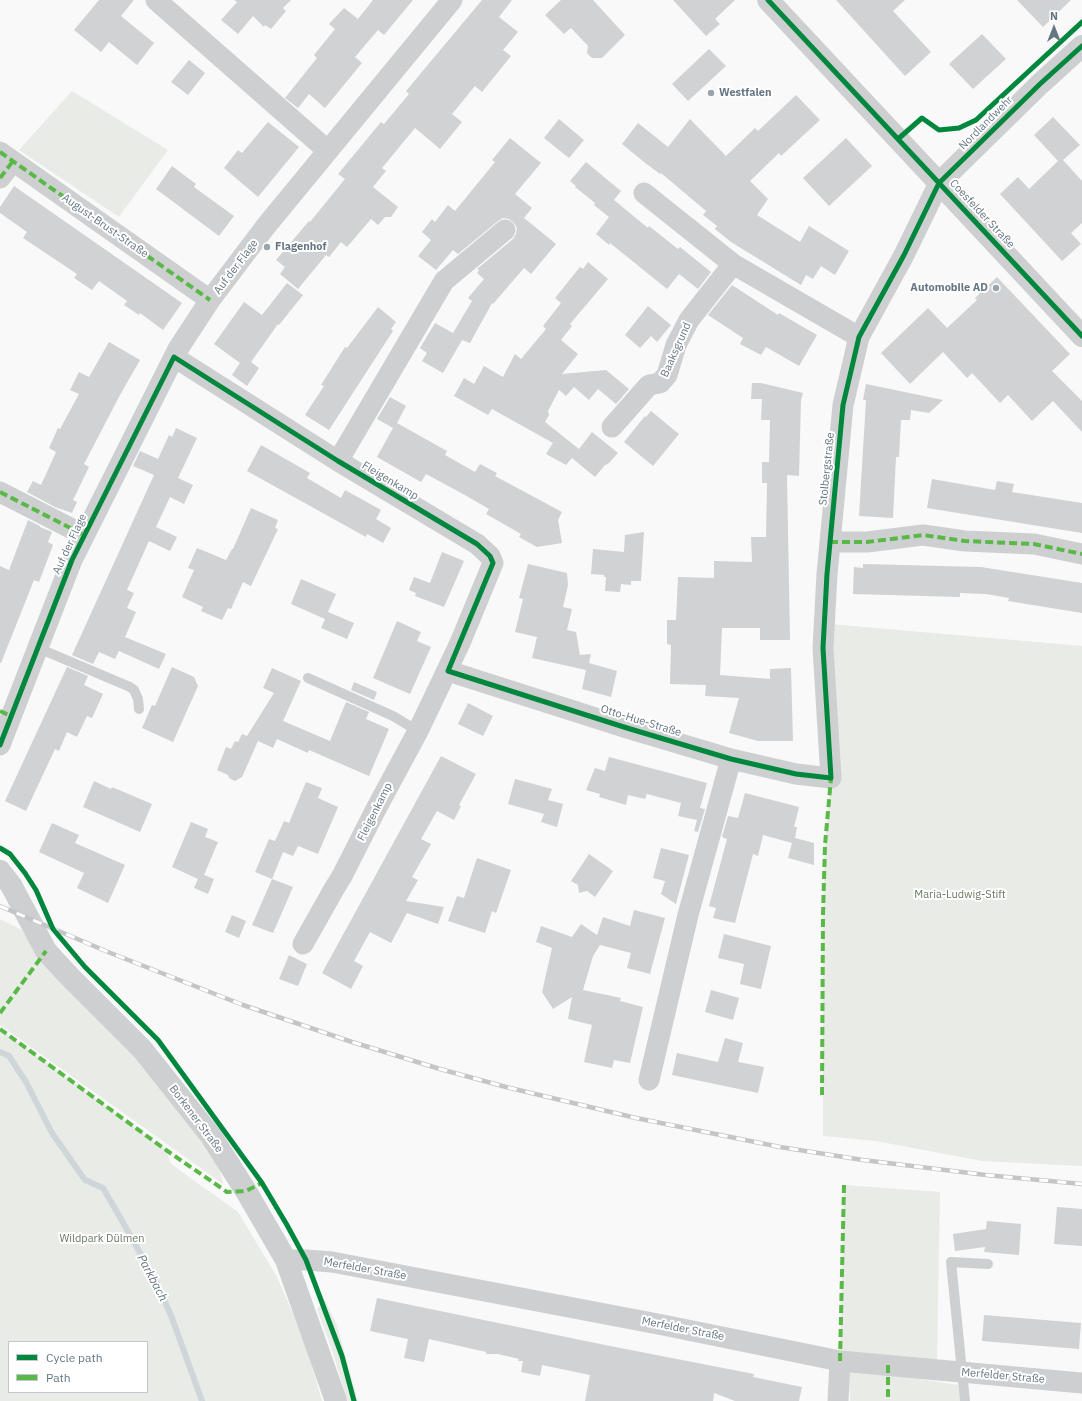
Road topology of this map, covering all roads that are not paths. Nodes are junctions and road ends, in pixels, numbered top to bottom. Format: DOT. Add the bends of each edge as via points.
graph roads {
  1 [pos="156,0"];
  2 [pos="452,0"];
  3 [pos="768,0"];
  4 [pos="1082,46"];
  5 [pos="328,151"];
  6 [pos="6,157"];
  7 [pos="0,178"];
  8 [pos="939,183"];
  9 [pos="644,193"];
  10 [pos="505,230"];
  11 [pos="733,264"];
  12 [pos="210,300"];
  13 [pos="1082,336"];
  14 [pos="859,337"];
  15 [pos="174,357"];
  16 [pos="612,427"];
  17 [pos="338,461"];
  18 [pos="0,492"];
  19 [pos="84,535"];
  20 [pos="830,542"];
  21 [pos="1082,554"];
  22 [pos="38,648"];
  23 [pos="448,671"];
  24 [pos="308,678"];
  25 [pos="139,708"];
  26 [pos="6,713"];
  27 [pos="418,731"];
  28 [pos="0,745"];
  29 [pos="731,759"];
  30 [pos="830,778"];
  31 [pos="0,871"];
  32 [pos="303,944"];
  33 [pos="649,1080"];
  34 [pos="286,1260"];
  35 [pos="988,1264"];
  36 [pos="840,1361"];
  37 [pos="963,1372"];
  38 [pos="1082,1383"];
  39 [pos="336,1401"];
  40 [pos="838,1401"];
  41 [pos="965,1401"];
  1 -- 5 [label="street"];
  2 -- 5 [label="street, Auf der Flage"];
  3 -- 8 [label="street, Coesfelder Straße"];
  4 -- 8 [label="street, Nordlandwehr"];
  5 -- 12 [label="street, Auf der Flage" via="266,226"];
  6 -- 7 [label="street"];
  6 -- 12 [label="street, August-Brust-Straße"];
  8 -- 13 [label="street, Coesfelder Straße"];
  8 -- 14 [label="street, Stolbergstraße" via="904,255"];
  9 -- 11 [label="street"];
  10 -- 17 [label="street" via="444,281"];
  11 -- 14 [label="street"];
  11 -- 16 [label="street, Baaksgrund" via="689,320 676,345 667,375 660,383 649,385"];
  12 -- 15 [label="street, Auf der Flage"];
  14 -- 20 [label="street, Stolbergstraße" via="843,405"];
  15 -- 17 [label="street, Fleigenkamp"];
  15 -- 19 [label="street, Auf der Flage"];
  17 -- 23 [label="street, Fleigenkamp" via="477,544 490,556 493,563"];
  18 -- 19 [label="street"];
  19 -- 22 [label="street, Auf der Flage"];
  20 -- 21 [label="street" via="867,542 923,535 965,541 1034,544"];
  20 -- 30 [label="street, Stolbergstraße" via="823,648"];
  22 -- 25 [label="lane" via="134,690"];
  22 -- 26 [label="street, Auf der Flage"];
  23 -- 27 [label="street, Fleigenkamp"];
  23 -- 29 [label="street, Otto-Hue-Straße"];
  24 -- 27 [label="lane" via="393,716"];
  26 -- 28 [label="street, Auf der Flage"];
  27 -- 32 [label="street, Fleigenkamp" via="342,876"];
  29 -- 30 [label="street, Otto-Hue-Straße" via="796,774"];
  29 -- 33 [label="street" via="688,915"];
  31 -- 34 [label="street, Borkener Straße" via="11,885 46,951 142,1049 211,1136"];
  34 -- 36 [label="street, Merfelder Straße" via="340,1264"];
  34 -- 39 [label="street, Borkener Straße"];
  35 -- 37 [label="lane" via="951,1262"];
  36 -- 37 [label="street, Merfelder Straße"];
  36 -- 40 [label="street"];
  37 -- 38 [label="street, Merfelder Straße"];
  37 -- 41 [label="lane"];
}
